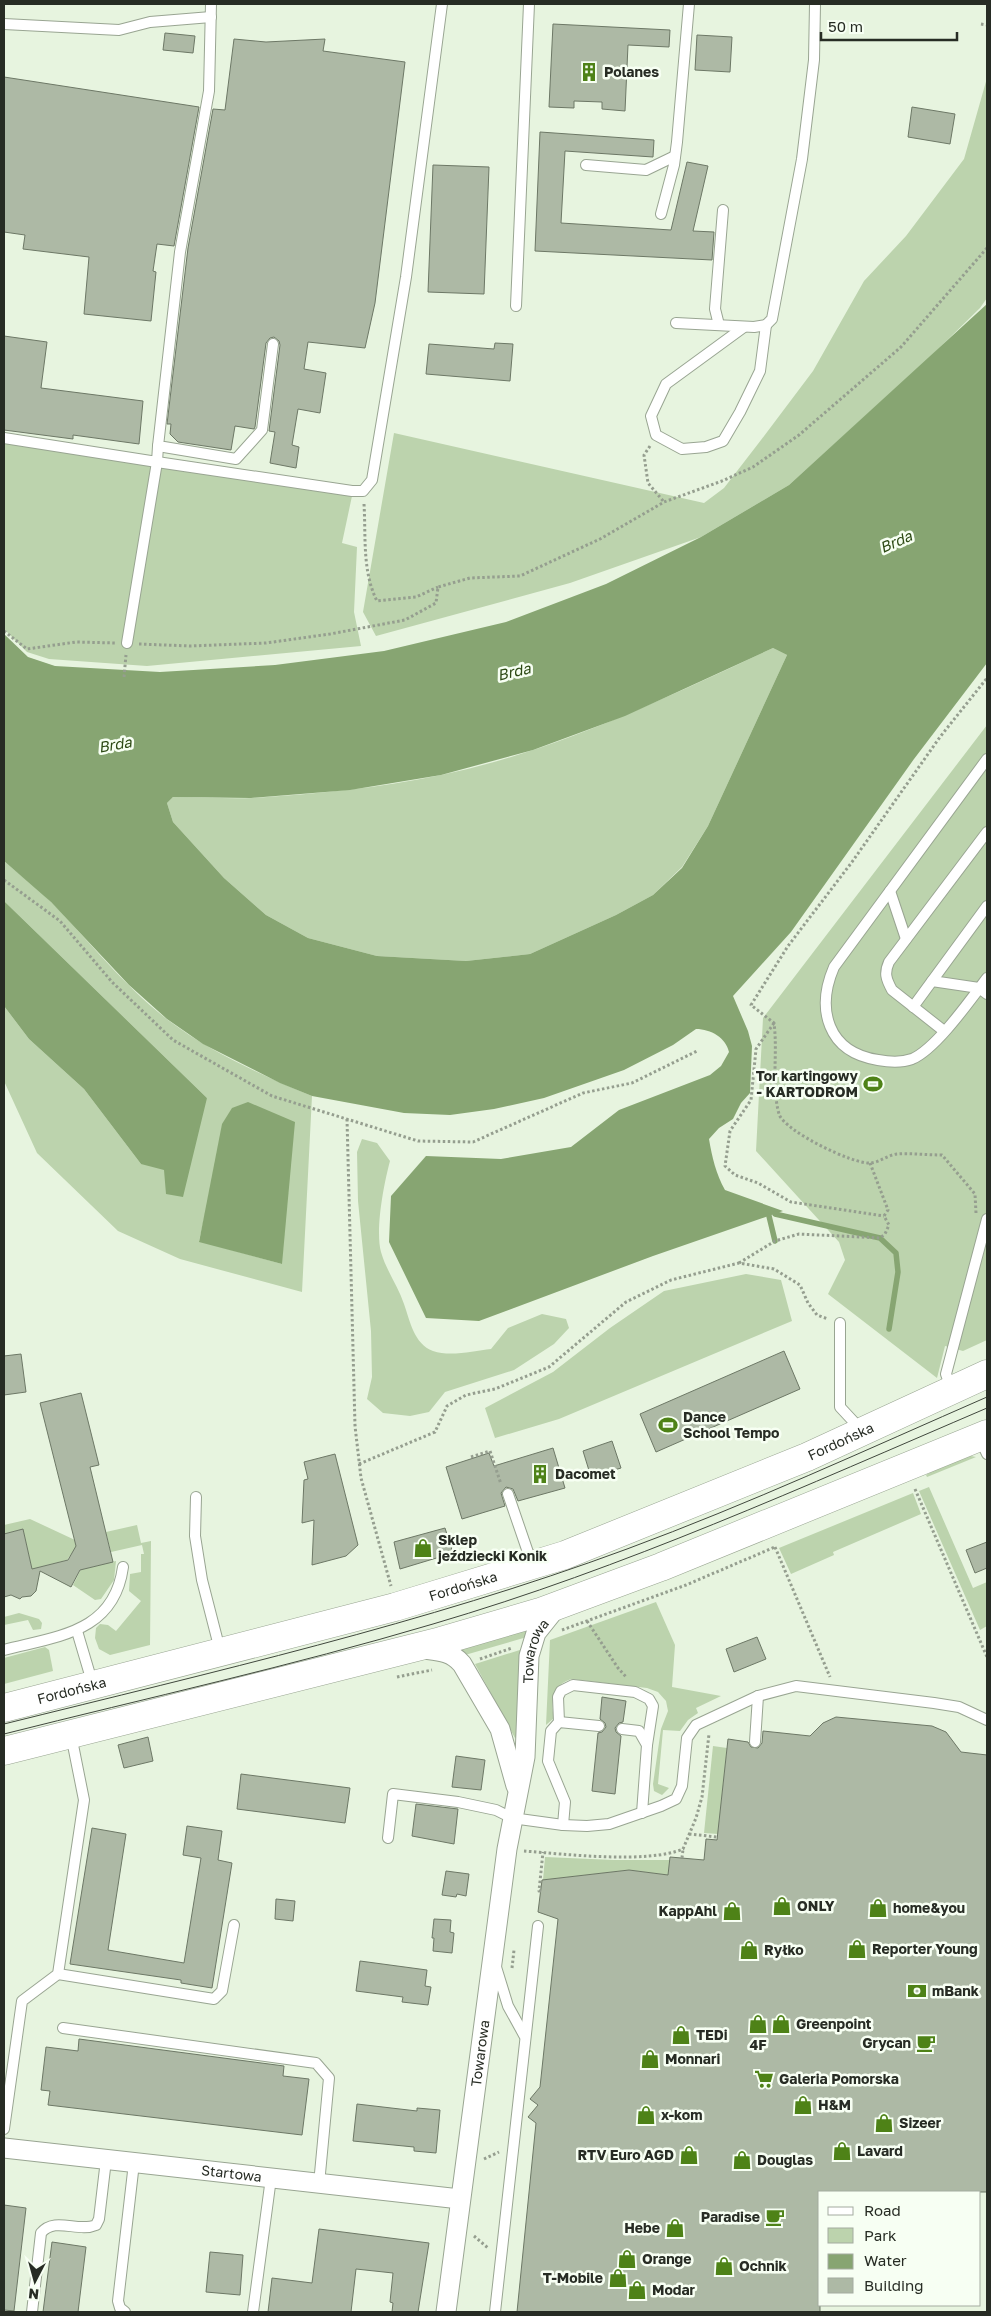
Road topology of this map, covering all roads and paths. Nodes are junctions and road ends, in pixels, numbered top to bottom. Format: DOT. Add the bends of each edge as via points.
graph roads {
  1 [pos="211,4"];
  2 [pos="442,4"];
  3 [pos="530,4"];
  4 [pos="689,4"];
  5 [pos="815,4"];
  6 [pos="211,17"];
  7 [pos="4,24"];
  8 [pos="981,24"];
  9 [pos="987,24"];
  10 [pos="675,156"];
  11 [pos="586,165"];
  12 [pos="724,210"];
  13 [pos="661,214"];
  14 [pos="987,248"];
  15 [pos="516,306"];
  16 [pos="676,323"];
  17 [pos="718,325"];
  18 [pos="766,325"];
  19 [pos="744,327"];
  20 [pos="273,344"];
  21 [pos="656,435"];
  22 [pos="4,438"];
  23 [pos="158,446"];
  24 [pos="157,462"];
  25 [pos="363,491"];
  26 [pos="664,502"];
  27 [pos="438,587"];
  28 [pos="4,631"];
  29 [pos="127,643"];
  30 [pos="124,677"];
  31 [pos="987,678"];
  32 [pos="987,759"];
  33 [pos="987,832"];
  34 [pos="4,880"];
  35 [pos="890,891"];
  36 [pos="987,906"];
  37 [pos="906,939"];
  38 [pos="987,978"];
  39 [pos="932,981"];
  40 [pos="983,991"];
  41 [pos="913,1006"];
  42 [pos="774,1023"];
  43 [pos="944,1031"];
  44 [pos="697,1051"];
  45 [pos="347,1119"];
  46 [pos="870,1163"];
  47 [pos="884,1216"];
  48 [pos="987,1219"];
  49 [pos="978,1252"];
  50 [pos="739,1263"];
  51 [pos="840,1323"];
  52 [pos="987,1374"];
  53 [pos="952,1392"];
  54 [pos="859,1433"];
  55 [pos="985,1442"];
  56 [pos="471,1457"];
  57 [pos="359,1464"];
  58 [pos="915,1489"];
  59 [pos="505,1491"];
  60 [pos="196,1497"];
  61 [pos="775,1547"];
  62 [pos="532,1565"];
  63 [pos="123,1567"];
  64 [pos="559,1605"];
  65 [pos="395,1607"];
  66 [pos="587,1622"];
  67 [pos="78,1631"];
  68 [pos="412,1648"];
  69 [pos="4,1650"];
  70 [pos="221,1654"];
  71 [pos="987,1657"];
  72 [pos="831,1678"];
  73 [pos="93,1686"];
  74 [pos="758,1696"];
  75 [pos="649,1700"];
  76 [pos="4,1708"];
  77 [pos="987,1720"];
  78 [pos="559,1722"];
  79 [pos="599,1726"];
  80 [pos="622,1729"];
  81 [pos="71,1734"];
  82 [pos="754,1742"];
  83 [pos="647,1745"];
  84 [pos="4,1751"];
  85 [pos="517,1794"];
  86 [pos="642,1812"];
  87 [pos="512,1818"];
  88 [pos="563,1825"];
  89 [pos="689,1834"];
  90 [pos="717,1837"];
  91 [pos="388,1838"];
  92 [pos="683,1849"];
  93 [pos="543,1852"];
  94 [pos="682,1858"];
  95 [pos="541,1891"];
  96 [pos="234,1925"];
  97 [pos="538,1926"];
  98 [pos="493,1956"];
  99 [pos="58,1974"];
  100 [pos="63,2028"];
  101 [pos="524,2035"];
  102 [pos="4,2128"];
  103 [pos="512,2146"];
  104 [pos="4,2148"];
  105 [pos="106,2160"];
  106 [pos="479,2162"];
  107 [pos="134,2163"];
  108 [pos="271,2178"];
  109 [pos="319,2184"];
  110 [pos="460,2199"];
  111 [pos="470,2232"];
  112 [pos="500,2259"];
  113 [pos="32,2312"];
  114 [pos="125,2312"];
  115 [pos="253,2312"];
  116 [pos="446,2312"];
  117 [pos="495,2312"];
  1 -- 6 [label="lane"];
  2 -- 25 [label="lane" via="404,287 372,480"];
  3 -- 15 [label="lane"];
  4 -- 10 [label="lane"];
  5 -- 18 [label="lane" via="814,60 802,159 772,319"];
  6 -- 7 [label="lane" via="150,22 119,30"];
  6 -- 23 [label="lane" via="209,92 180,252"];
  8 -- 9 [label="path"];
  10 -- 11 [label="lane" via="646,170"];
  10 -- 13 [label="lane"];
  12 -- 17 [label="lane" via="715,309"];
  14 -- 26 [label="path" via="900,346 799,435 754,467"];
  16 -- 17 [label="lane"];
  17 -- 19 [label="lane"];
  18 -- 19 [label="lane"];
  18 -- 21 [label="lane" via="760,371 723,441 706,447 682,449"];
  19 -- 21 [label="lane" via="666,384 651,416"];
  20 -- 23 [label="lane" via="262,430 236,459"];
  21 -- 26 [label="path" via="644,455 648,483"];
  22 -- 24 [label="lane"];
  23 -- 24 [label="lane"];
  24 -- 25 [label="lane"];
  24 -- 29 [label="lane"];
  25 -- 27 [label="path" via="366,568 377,601 416,597"];
  26 -- 27 [label="path" via="600,539 520,576 470,578"];
  27 -- 29 [label="path" via="436,603 405,620 330,634 266,643 190,646"];
  28 -- 29 [label="path" via="27,648 76,642"];
  29 -- 30 [label="path"];
  31 -- 42 [label="path" via="940,737 788,946 764,984 752,1005"];
  32 -- 35 [label="lane"];
  33 -- 37 [label="lane"];
  34 -- 45 [label="path" via="60,921 112,982 173,1040 272,1096"];
  35 -- 37 [label="lane"];
  35 -- 43 [label="lane" via="834,967 824,998 830,1025 840,1042 856,1054 892,1062 911,1060 925,1052"];
  36 -- 39 [label="lane"];
  37 -- 41 [label="lane" via="885,972 892,990"];
  38 -- 40 [label="lane"];
  39 -- 40 [label="lane"];
  39 -- 41 [label="lane"];
  40 -- 43 [label="lane"];
  41 -- 43 [label="lane"];
  42 -- 46 [label="path" via="774,1082 780,1117 796,1131 832,1152"];
  42 -- 47 [label="path" via="756,1049 751,1100 730,1131 725,1166 735,1175 791,1202"];
  44 -- 45 [label="path" via="632,1083 583,1093 473,1142 418,1141"];
  45 -- 57 [label="path" via="355,1426"];
  46 -- 47 [label="path" via="888,1210"];
  46 -- 49 [label="path" via="895,1154 942,1155 975,1194"];
  47 -- 50 [label="path" via="889,1225 880,1238 799,1234 775,1241"];
  48 -- 49 [label="lane"];
  49 -- 53 [label="lane" via="946,1374"];
  50 -- 51 [label="path" via="774,1269 800,1285 817,1315"];
  50 -- 57 [label="path" via="671,1280 626,1302 549,1367 495,1389 466,1395 447,1406 435,1432"];
  51 -- 54 [label="lane" via="840,1407 853,1420"];
  52 -- 53 [label="main road, Fordońska"];
  53 -- 54 [label="main road, Fordońska"];
  54 -- 62 [label="main road, Fordońska" via="736,1487 565,1556"];
  55 -- 64 [label="main road"];
  56 -- 59 [label="path" via="490,1451"];
  57 -- 65 [label="path"];
  58 -- 71 [label="path"];
  59 -- 62 [label="lane"];
  60 -- 70 [label="lane" via="195,1536 199,1562"];
  61 -- 72 [label="path"];
  62 -- 65 [label="main road, Fordońska"];
  63 -- 67 [label="lane" via="118,1590 106,1609"];
  64 -- 68 [label="main road"];
  64 -- 85 [label="street, Towarowa" via="540,1626 529,1656 525,1757"];
  65 -- 70 [label="main road, Fordońska"];
  66 -- 75 [label="path" via="618,1668"];
  67 -- 69 [label="lane"];
  67 -- 73 [label="lane"];
  68 -- 81 [label="main road"];
  68 -- 85 [label="street, Towarowa" via="444,1651 462,1664 500,1730"];
  70 -- 73 [label="main road, Fordońska"];
  73 -- 76 [label="main road, Fordońska"];
  74 -- 77 [label="lane" via="796,1686 959,1707"];
  74 -- 82 [label="lane"];
  74 -- 86 [label="lane" via="696,1725 688,1738 679,1795 668,1804"];
  75 -- 78 [label="lane" via="635,1692 573,1685 561,1691 558,1697"];
  75 -- 83 [label="lane" via="653,1706"];
  78 -- 79 [label="lane"];
  78 -- 88 [label="lane" via="551,1731 548,1761 565,1802"];
  80 -- 83 [label="lane" via="639,1731"];
  81 -- 84 [label="main road"];
  81 -- 99 [label="lane" via="84,1800"];
  83 -- 86 [label="lane"];
  85 -- 87 [label="street, Towarowa"];
  86 -- 88 [label="lane" via="597,1826"];
  87 -- 88 [label="lane"];
  87 -- 91 [label="lane" via="496,1810 393,1794"];
  87 -- 98 [label="street, Towarowa"];
  89 -- 90 [label="path"];
  92 -- 94 [label="path"];
  93 -- 95 [label="path"];
  96 -- 99 [label="lane" via="222,1991 214,2000"];
  97 -- 101 [label="lane"];
  98 -- 101 [label="lane" via="508,2006"];
  98 -- 110 [label="street, Towarowa"];
  99 -- 102 [label="lane" via="22,2001"];
  100 -- 109 [label="lane" via="316,2063 329,2078"];
  101 -- 103 [label="lane"];
  103 -- 106 [label="path"];
  103 -- 112 [label="lane"];
  104 -- 105 [label="street, Startowa"];
  105 -- 107 [label="street, Startowa"];
  105 -- 113 [label="lane" via="96,2225 89,2228 55,2224 41,2233"];
  107 -- 108 [label="street, Startowa"];
  107 -- 114 [label="lane" via="118,2301"];
  108 -- 109 [label="street, Startowa"];
  108 -- 115 [label="lane"];
  109 -- 110 [label="street, Startowa"];
  110 -- 116 [label="street, Towarowa"];
  111 -- 112 [label="path"];
  112 -- 117 [label="lane"];
}
